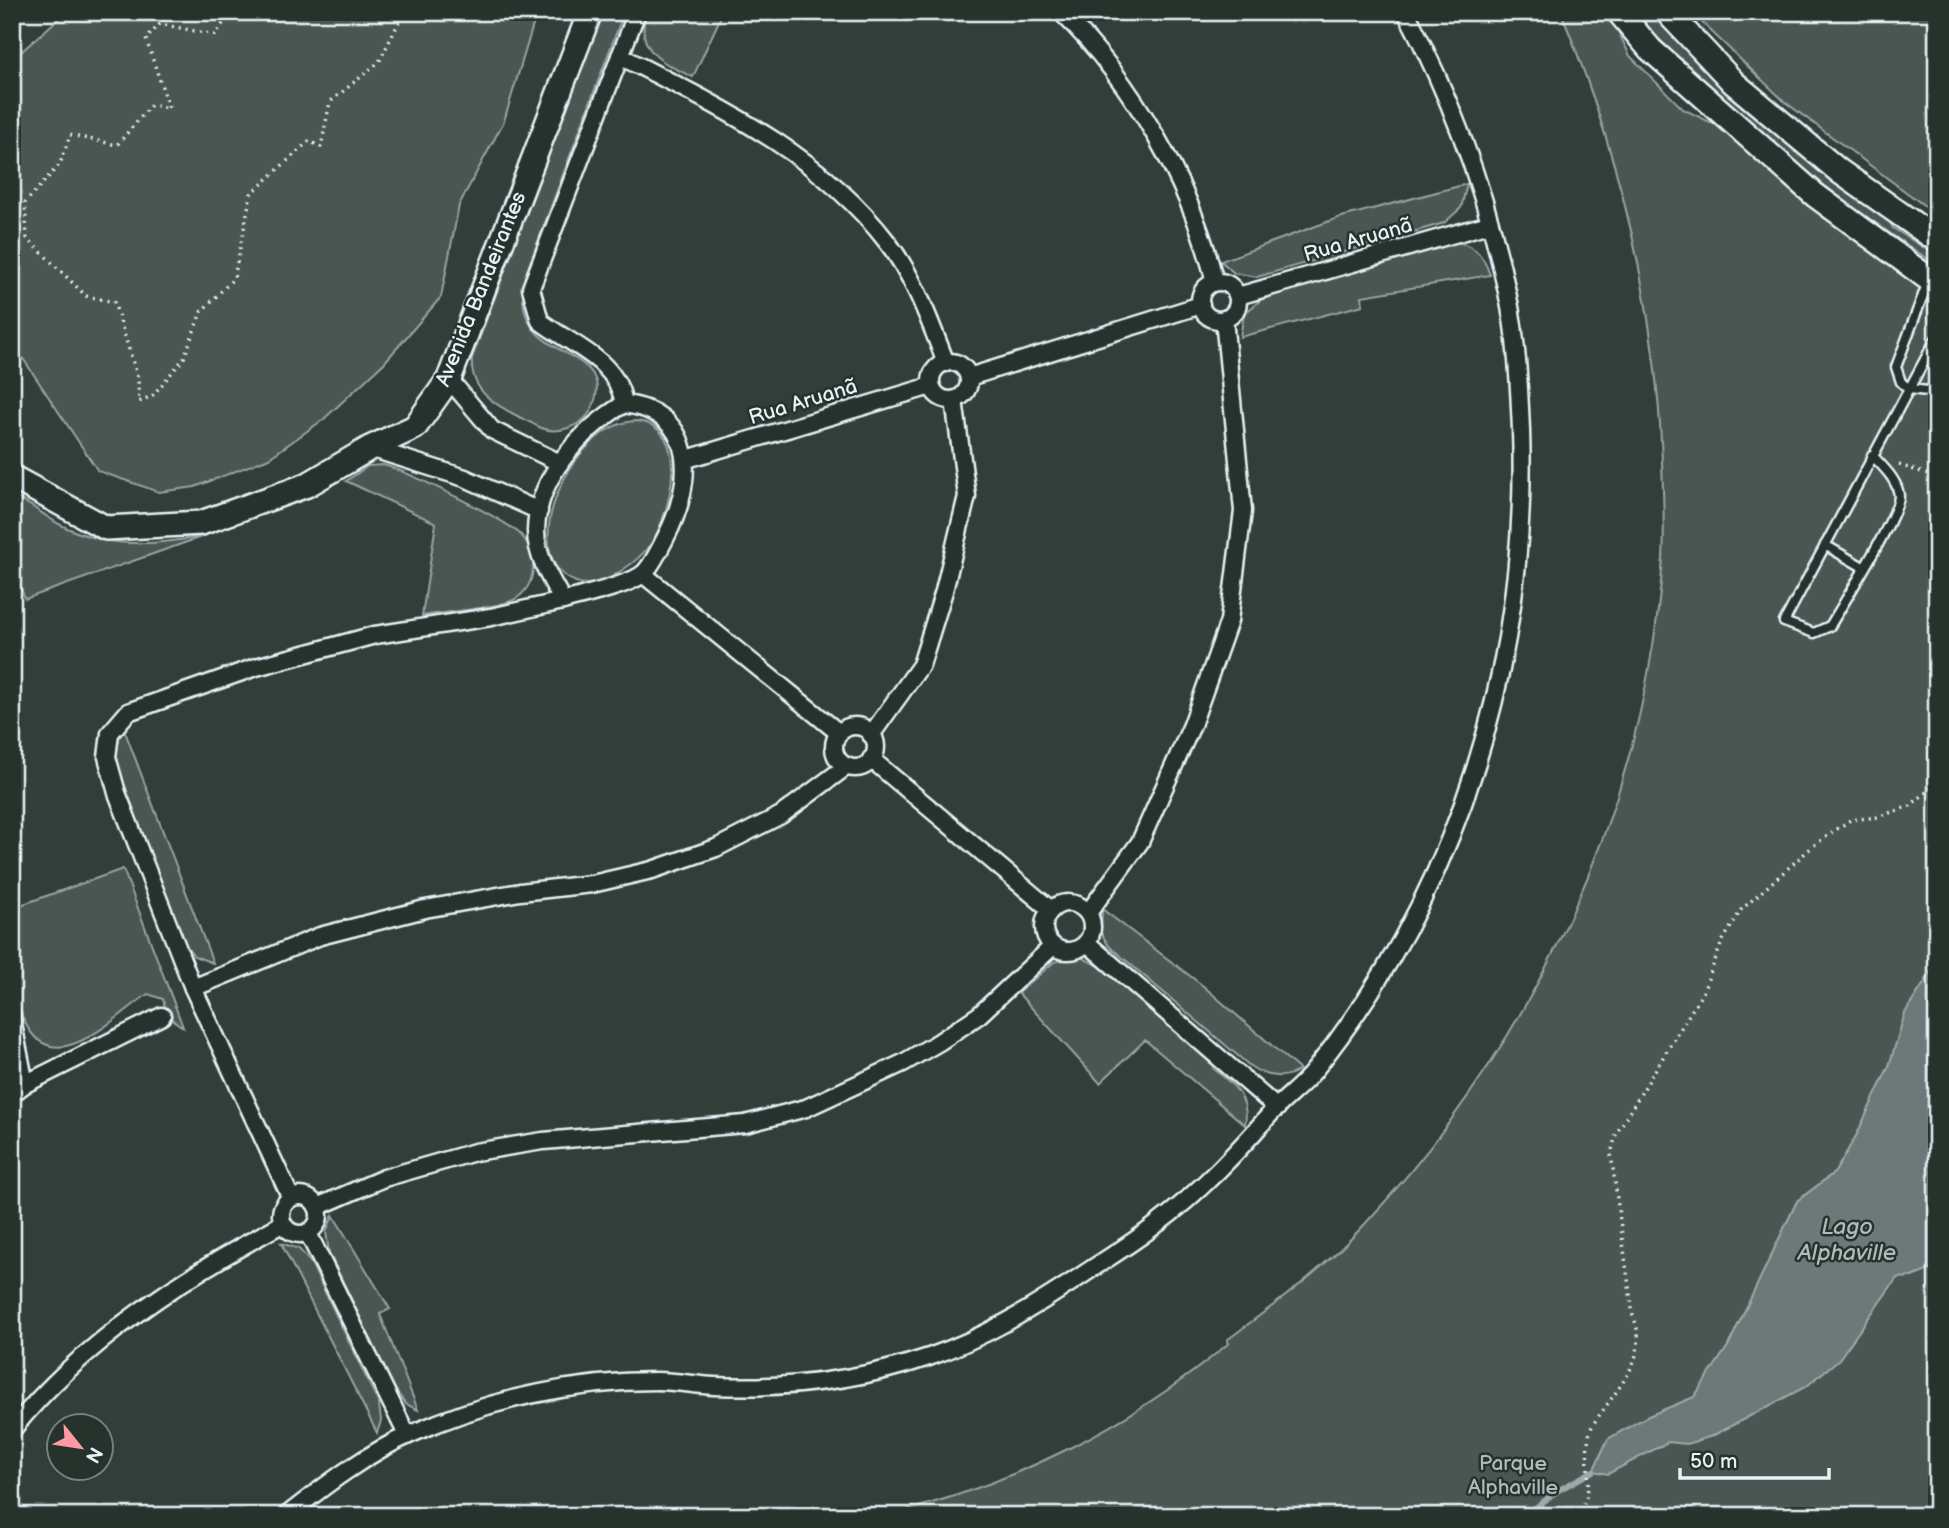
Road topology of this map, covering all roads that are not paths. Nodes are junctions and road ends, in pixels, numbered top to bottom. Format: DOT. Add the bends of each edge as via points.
graph roads {
  1 [pos="590,12"];
  2 [pos="637,12"];
  3 [pos="1061,12"];
  4 [pos="1406,12"];
  5 [pos="1619,12"];
  6 [pos="1667,12"];
  7 [pos="620,56"];
  8 [pos="1489,224"];
  9 [pos="1937,240"];
  10 [pos="1215,282"];
  11 [pos="1933,282"];
  12 [pos="1238,296"];
  13 [pos="1201,305"];
  14 [pos="1224,319"];
  15 [pos="1937,337"];
  16 [pos="946,363"];
  17 [pos="969,377"];
  18 [pos="449,379"];
  19 [pos="1937,385"];
  20 [pos="931,386"];
  21 [pos="1909,389"];
  22 [pos="954,400"];
  23 [pos="624,404"];
  24 [pos="370,448"];
  25 [pos="1872,455"];
  26 [pos="687,459"];
  27 [pos="560,463"];
  28 [pos="12,477"];
  29 [pos="539,511"];
  30 [pos="1825,545"];
  31 [pos="1863,567"];
  32 [pos="643,574"];
  33 [pos="563,601"];
  34 [pos="839,733"];
  35 [pos="871,734"];
  36 [pos="871,759"];
  37 [pos="846,766"];
  38 [pos="1051,910"];
  39 [pos="1088,913"];
  40 [pos="1087,943"];
  41 [pos="1052,946"];
  42 [pos="192,988"];
  43 [pos="162,1016"];
  44 [pos="12,1019"];
  45 [pos="19,1089"];
  46 [pos="1277,1108"];
  47 [pos="291,1198"];
  48 [pos="317,1207"];
  49 [pos="282,1224"];
  50 [pos="308,1233"];
  51 [pos="12,1430"];
  52 [pos="407,1435"];
  53 [pos="286,1516"];
  1 -- 18 [label="street, Avenida Bandeirantes"];
  2 -- 7 [label="street"];
  3 -- 10 [label="street" via="1097,49 1150,129 1192,213"];
  4 -- 8 [label="street" via="1462,134"];
  5 -- 11 [label="street" via="1650,49 1732,124 1815,195"];
  6 -- 9 [label="street" via="1734,83 1839,171"];
  7 -- 16 [label="street" via="743,119 824,174 888,244 924,304"];
  7 -- 23 [label="street" via="531,288 540,321 605,363 621,387"];
  8 -- 12 [label="street, Rua Aruanã"];
  8 -- 46 [label="street" via="1511,321 1522,469 1512,616 1498,691 1469,791 1418,911 1372,990 1310,1076"];
  10 -- 12 [label="street" via="1228,284"];
  10 -- 13 [label="street" via="1203,290"];
  11 -- 21 [label="lane" via="1896,367"];
  12 -- 14 [label="street" via="1235,311"];
  13 -- 14 [label="street" via="1209,317"];
  13 -- 17 [label="street"];
  14 -- 39 [label="street" via="1243,511 1229,621 1192,725 1140,842"];
  15 -- 21 [label="lane"];
  16 -- 17 [label="street" via="962,366"];
  16 -- 20 [label="street" via="935,370"];
  17 -- 22 [label="street" via="967,392"];
  18 -- 24 [label="street, Avenida Bandeirantes" via="415,427"];
  18 -- 27 [label="street" via="492,430"];
  19 -- 21 [label="lane" via="1928,391"];
  20 -- 22 [label="street" via="939,397"];
  20 -- 26 [label="street, Rua Aruanã"];
  21 -- 25 [label="lane"];
  22 -- 35 [label="street" via="967,496 944,591 921,666"];
  23 -- 26 [label="street" via="657,415 679,437"];
  23 -- 27 [label="street" via="594,422"];
  24 -- 28 [label="street, Avenida Bandeirantes" via="307,485 201,523 106,528"];
  24 -- 29 [label="street" via="465,478"];
  25 -- 30 [label="lane"];
  25 -- 31 [label="lane" via="1889,475 1899,498"];
  26 -- 32 [label="street" via="681,503"];
  27 -- 29 [label="street"];
  29 -- 33 [label="street" via="536,533 544,566"];
  30 -- 31 [label="lane"];
  30 -- 31 [label="lane" via="1784,622 1814,633 1830,626"];
  32 -- 33 [label="street"];
  32 -- 34 [label="street"];
  33 -- 42 [label="street" via="374,635 256,667 128,712 110,733 107,757"];
  34 -- 35 [label="street" via="855,726"];
  34 -- 37 [label="street" via="834,752"];
  35 -- 36 [label="street" via="875,746"];
  36 -- 37 [label="street" via="860,767"];
  36 -- 38 [label="street"];
  37 -- 42 [label="street" via="781,815 716,848 652,870 592,884 425,909 320,936"];
  38 -- 39 [label="street" via="1069,903"];
  38 -- 41 [label="street" via="1044,930"];
  39 -- 40 [label="street" via="1092,928"];
  40 -- 41 [label="street" via="1069,952"];
  40 -- 46 [label="street"];
  41 -- 48 [label="street" via="979,1015 939,1042 893,1069 806,1108 745,1124 543,1141 475,1152 384,1178"];
  42 -- 47 [label="street"];
  43 -- 45 [label="street"];
  44 -- 45 [label="street"];
  46 -- 52 [label="street" via="1160,1223 1015,1320 929,1357 857,1376 783,1385 656,1381 542,1391"];
  47 -- 48 [label="street" via="306,1197"];
  47 -- 49 [label="street" via="281,1209"];
  48 -- 50 [label="street" via="318,1222"];
  49 -- 50 [label="street" via="293,1234"];
  49 -- 51 [label="street" via="202,1268 129,1320 80,1361"];
  50 -- 52 [label="street"];
  52 -- 53 [label="street" via="320,1489"];
}
